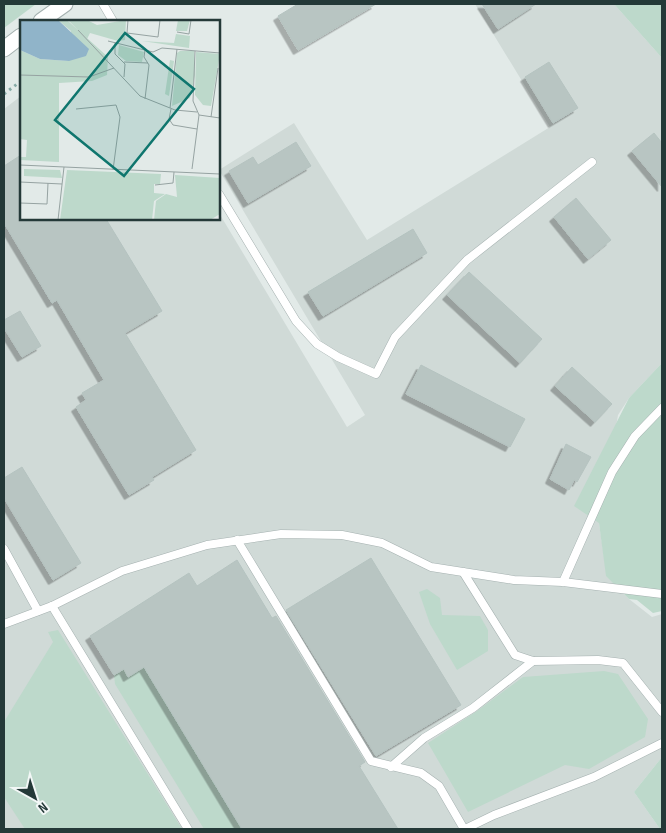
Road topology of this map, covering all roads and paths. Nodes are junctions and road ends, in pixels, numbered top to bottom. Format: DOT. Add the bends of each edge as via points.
graph roads {
  1 [pos="65,4"];
  2 [pos="103,4"];
  3 [pos="42,20"];
  4 [pos="112,20"];
  5 [pos="20,37"];
  6 [pos="4,49"];
  7 [pos="20,82"];
  8 [pos="4,94"];
  9 [pos="592,162"];
  10 [pos="220,196"];
  11 [pos="662,408"];
  12 [pos="237,540"];
  13 [pos="4,549"];
  14 [pos="463,572"];
  15 [pos="562,582"];
  16 [pos="662,594"];
  17 [pos="52,606"];
  18 [pos="38,611"];
  19 [pos="4,624"];
  20 [pos="533,661"];
  21 [pos="662,712"];
  22 [pos="662,743"];
  23 [pos="391,767"];
  24 [pos="188,829"];
  25 [pos="464,829"];
  1 -- 3 [label="street"];
  2 -- 4 [label="lane"];
  5 -- 6 [label="street"];
  7 -- 8 [label="path"];
  9 -- 10 [label="lane" via="467,260 395,337 376,374 317,344 296,320"];
  11 -- 15 [label="lane" via="635,436 612,472"];
  12 -- 14 [label="lane" via="281,534 342,535 382,542 431,567"];
  12 -- 17 [label="lane" via="207,544 122,571"];
  12 -- 23 [label="lane" via="371,761"];
  13 -- 18 [label="lane"];
  14 -- 15 [label="lane" via="514,580"];
  14 -- 20 [label="lane" via="515,655"];
  15 -- 16 [label="lane"];
  17 -- 18 [label="lane"];
  17 -- 24 [label="lane"];
  18 -- 19 [label="lane"];
  20 -- 21 [label="lane" via="623,663"];
  20 -- 23 [label="lane" via="473,708 424,738"];
  22 -- 25 [label="lane" via="594,777"];
  23 -- 25 [label="lane" via="421,773 439,786"];
}
